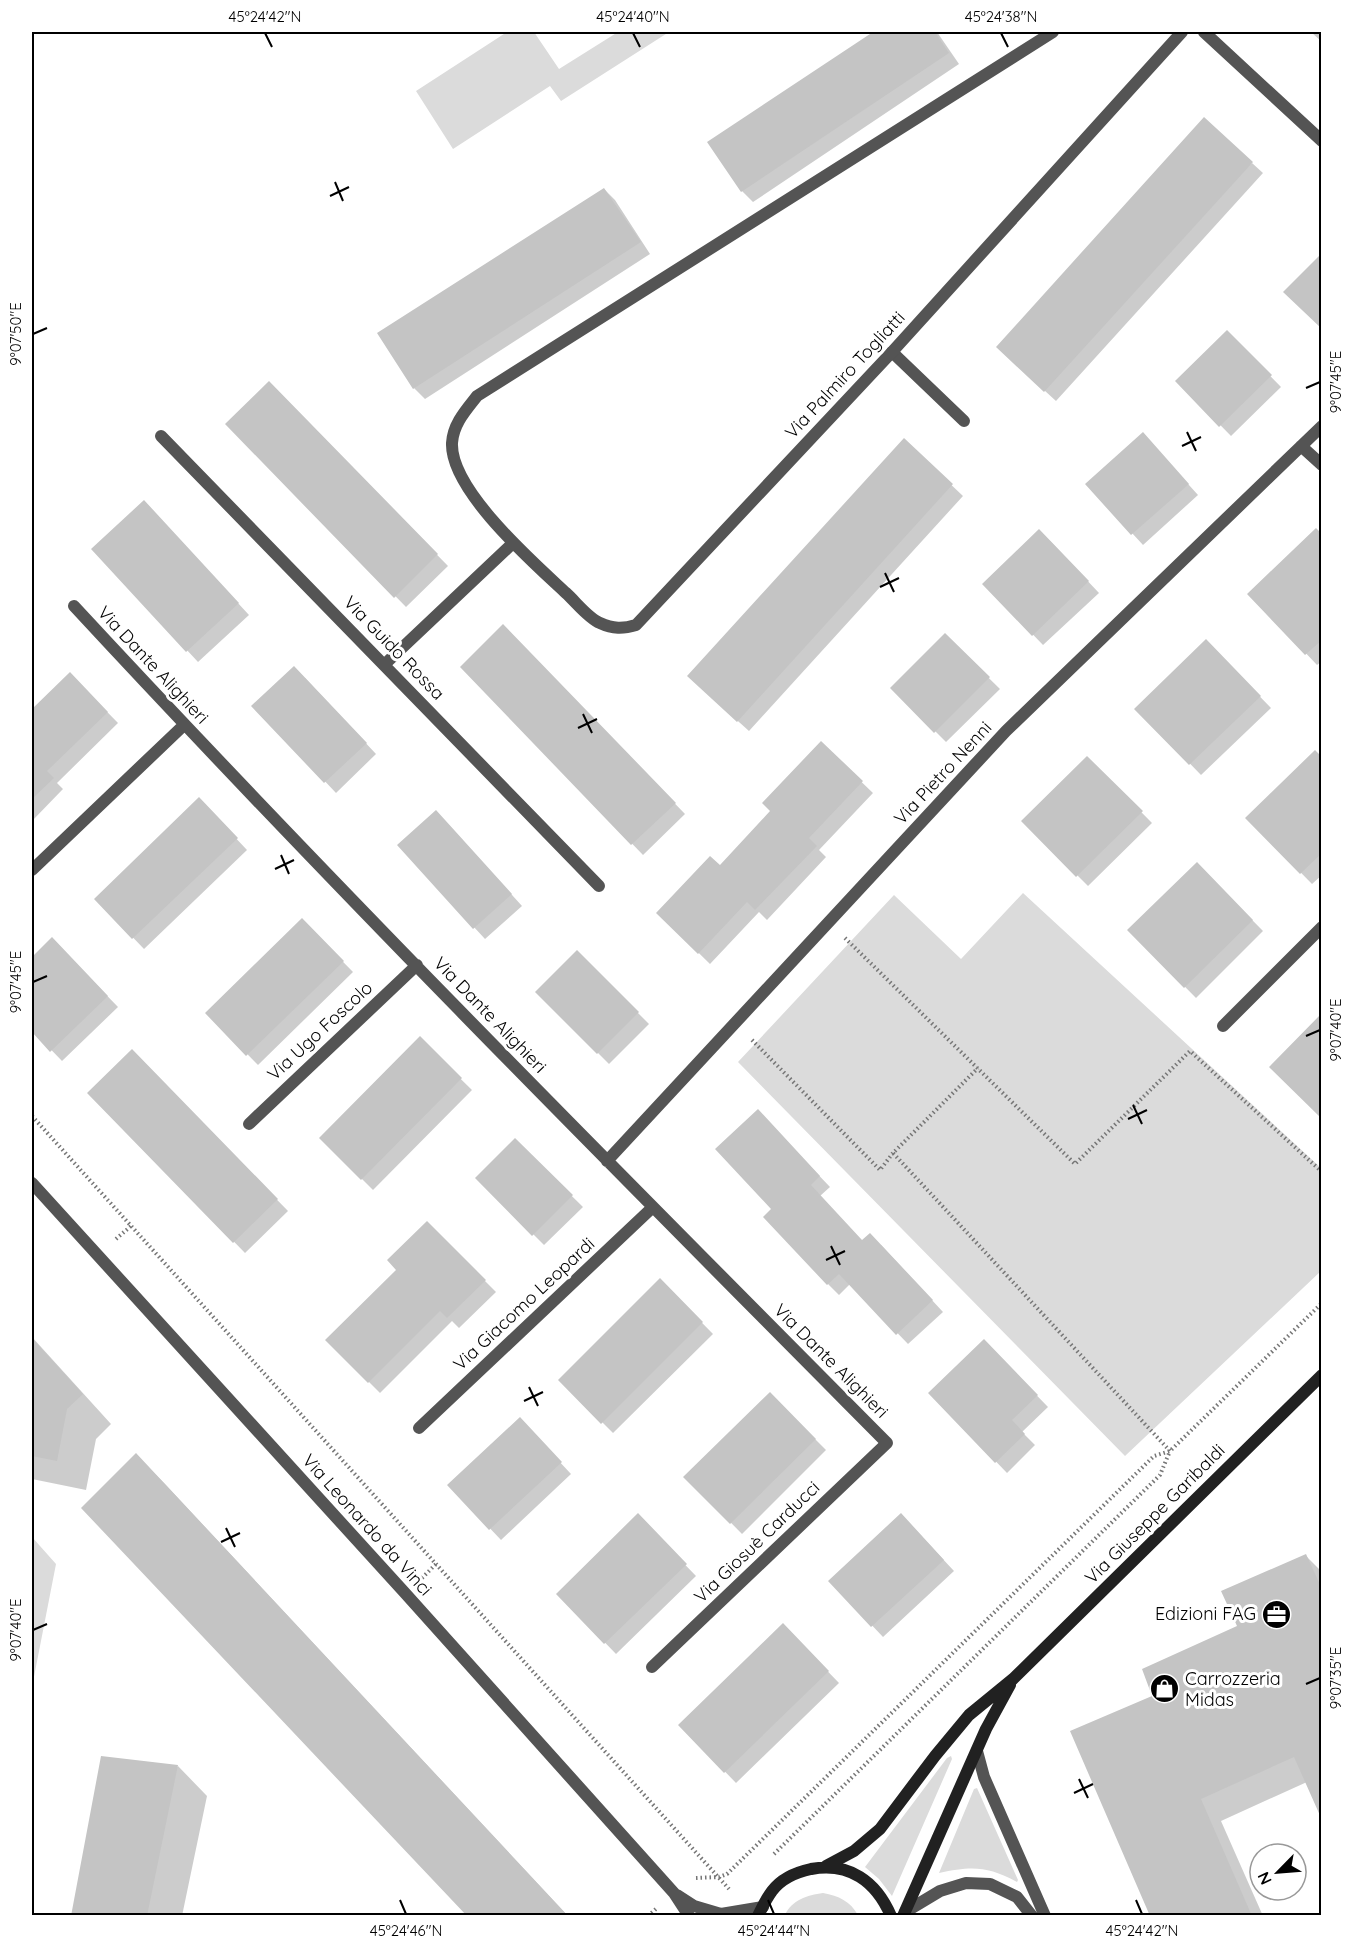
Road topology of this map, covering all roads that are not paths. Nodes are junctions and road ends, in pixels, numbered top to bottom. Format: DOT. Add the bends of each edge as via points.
graph roads {
  1 [pos="1053,32"];
  2 [pos="1182,32"];
  3 [pos="1204,32"];
  4 [pos="1322,141"];
  5 [pos="892,352"];
  6 [pos="964,421"];
  7 [pos="1322,426"];
  8 [pos="161,436"];
  9 [pos="1301,446"];
  10 [pos="1322,465"];
  11 [pos="513,543"];
  12 [pos="74,606"];
  13 [pos="385,664"];
  14 [pos="184,725"];
  15 [pos="32,870"];
  16 [pos="599,886"];
  17 [pos="1322,927"];
  18 [pos="417,965"];
  19 [pos="1223,1026"];
  20 [pos="249,1124"];
  21 [pos="608,1161"];
  22 [pos="32,1183"];
  23 [pos="653,1207"];
  24 [pos="1322,1375"];
  25 [pos="419,1428"];
  26 [pos="887,1443"];
  27 [pos="652,1667"];
  28 [pos="1013,1679"];
  29 [pos="977,1750"];
  30 [pos="826,1866"];
  31 [pos="674,1893"];
  32 [pos="760,1911"];
  33 [pos="904,1914"];
  34 [pos="689,1916"];
  35 [pos="891,1916"];
  36 [pos="1032,1916"];
  37 [pos="1045,1916"];
  1 -- 11 [label="street, Via Palmiro Togliatti" via="477,396 458,420 452,444 459,472"];
  2 -- 5 [label="street, Via Palmiro Togliatti"];
  3 -- 4 [label="street"];
  5 -- 6 [label="street"];
  5 -- 11 [label="street, Via Palmiro Togliatti" via="636,625 622,629 599,623"];
  7 -- 9 [label="street, Via Pietro Nenni"];
  8 -- 13 [label="street, Via Guido Rossa"];
  9 -- 10 [label="street"];
  9 -- 21 [label="street, Via Pietro Nenni" via="1006,731"];
  11 -- 13 [label="street"];
  12 -- 14 [label="street, Via Dante Alighieri"];
  13 -- 16 [label="street, Via Guido Rossa"];
  14 -- 15 [label="street"];
  14 -- 18 [label="street, Via Dante Alighieri"];
  17 -- 19 [label="street"];
  18 -- 20 [label="street, Via Ugo Foscolo"];
  18 -- 21 [label="street, Via Dante Alighieri"];
  21 -- 23 [label="street, Via Dante Alighieri"];
  22 -- 31 [label="street, Via Leonardo da Vinci"];
  23 -- 25 [label="street, Via Giacomo Leopardi"];
  23 -- 26 [label="street, Via Dante Alighieri"];
  24 -- 28 [label="main road, Via Giuseppe Garibaldi"];
  26 -- 27 [label="street, Via Giosuè Carducci"];
  28 -- 29 [label="main road, Via Giuseppe Garibaldi"];
  28 -- 30 [label="main road, Via Giuseppe Garibaldi" via="969,1715 880,1829 854,1851"];
  29 -- 33 [label="main road, Via Giuseppe Garibaldi"];
  29 -- 37 [label="street" via="984,1777"];
  30 -- 32 [label="main road" via="797,1872 772,1890"];
  30 -- 35 [label="main road" via="847,1870 866,1880 881,1896"];
  31 -- 32 [label="street" via="694,1906 721,1914"];
  31 -- 34 [label="street"];
  33 -- 36 [label="street" via="940,1891 966,1883 990,1884 1017,1897"];
}
